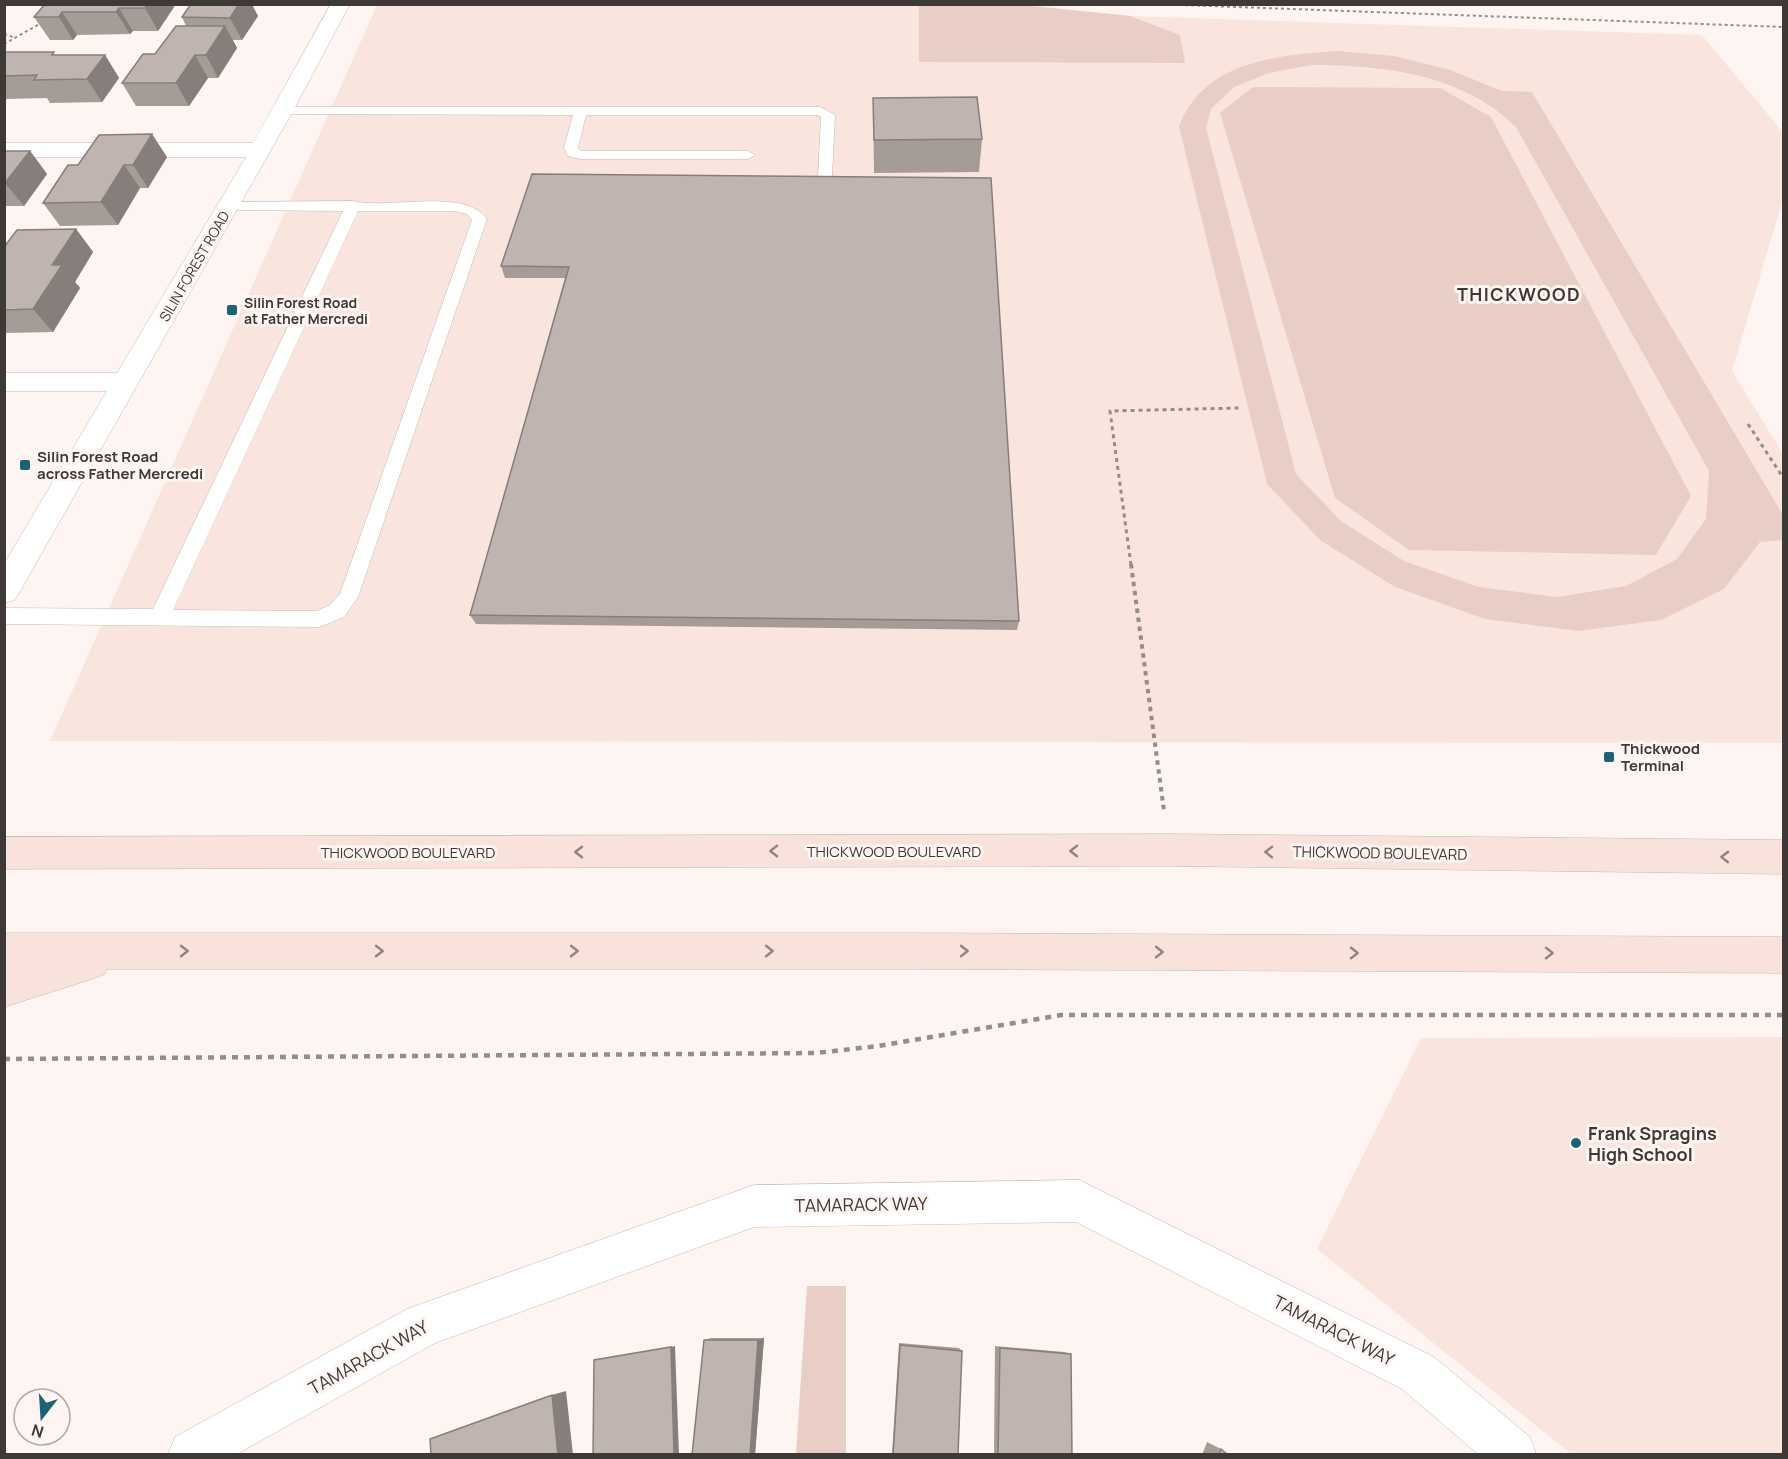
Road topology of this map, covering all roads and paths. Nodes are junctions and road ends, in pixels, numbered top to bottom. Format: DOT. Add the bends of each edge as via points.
graph roads {
  1 [pos="341,4"];
  2 [pos="1155,4"];
  3 [pos="51,18"];
  4 [pos="1784,27"];
  5 [pos="4,34"];
  6 [pos="13,37"];
  7 [pos="4,44"];
  8 [pos="283,111"];
  9 [pos="580,112"];
  10 [pos="4,150"];
  11 [pos="260,150"];
  12 [pos="748,155"];
  13 [pos="825,177"];
  14 [pos="353,205"];
  15 [pos="228,206"];
  16 [pos="127,382"];
  17 [pos="8,388"];
  18 [pos="1239,408"];
  19 [pos="1748,424"];
  20 [pos="1784,479"];
  21 [pos="4,591"];
  22 [pos="4,616"];
  23 [pos="159,618"];
  24 [pos="1169,850"];
  25 [pos="4,854"];
  26 [pos="1784,857"];
  27 [pos="4,951"];
  28 [pos="125,952"];
  29 [pos="1784,955"];
  30 [pos="4,988"];
  31 [pos="1784,1016"];
  32 [pos="4,1059"];
  33 [pos="192,1455"];
  34 [pos="1513,1455"];
  1 -- 8 [label="street, SILIN FOREST ROAD"];
  2 -- 4 [label="path"];
  3 -- 6 [label="path"];
  5 -- 6 [label="path"];
  6 -- 7 [label="path"];
  8 -- 9 [label="lane"];
  8 -- 11 [label="street, SILIN FOREST ROAD"];
  9 -- 12 [label="lane" via="571,148 580,155"];
  9 -- 13 [label="lane" via="820,111 828,115"];
  10 -- 11 [label="street"];
  11 -- 15 [label="street, SILIN FOREST ROAD"];
  14 -- 15 [label="lane"];
  14 -- 23 [label="lane"];
  14 -- 23 [label="lane" via="455,207 472,211 480,219 348,597 337,611 319,619"];
  15 -- 16 [label="street, SILIN FOREST ROAD"];
  16 -- 17 [label="street"];
  16 -- 21 [label="street, SILIN FOREST ROAD"];
  18 -- 24 [label="path" via="1110,411"];
  19 -- 20 [label="path"];
  22 -- 23 [label="lane"];
  24 -- 25 [label="main road, THICKWOOD BOULEVARD, one-way"];
  26 -- 24 [label="main road, THICKWOOD BOULEVARD, one-way"];
  27 -- 28 [label="main road"];
  28 -- 29 [label="main road, one-way"];
  28 -- 30 [label="main road"];
  31 -- 32 [label="path" via="1061,1015 862,1050 816,1053"];
  33 -- 34 [label="street, TAMARACK WAY" via="423,1325 754,1206 1079,1201 1418,1373"];
}
